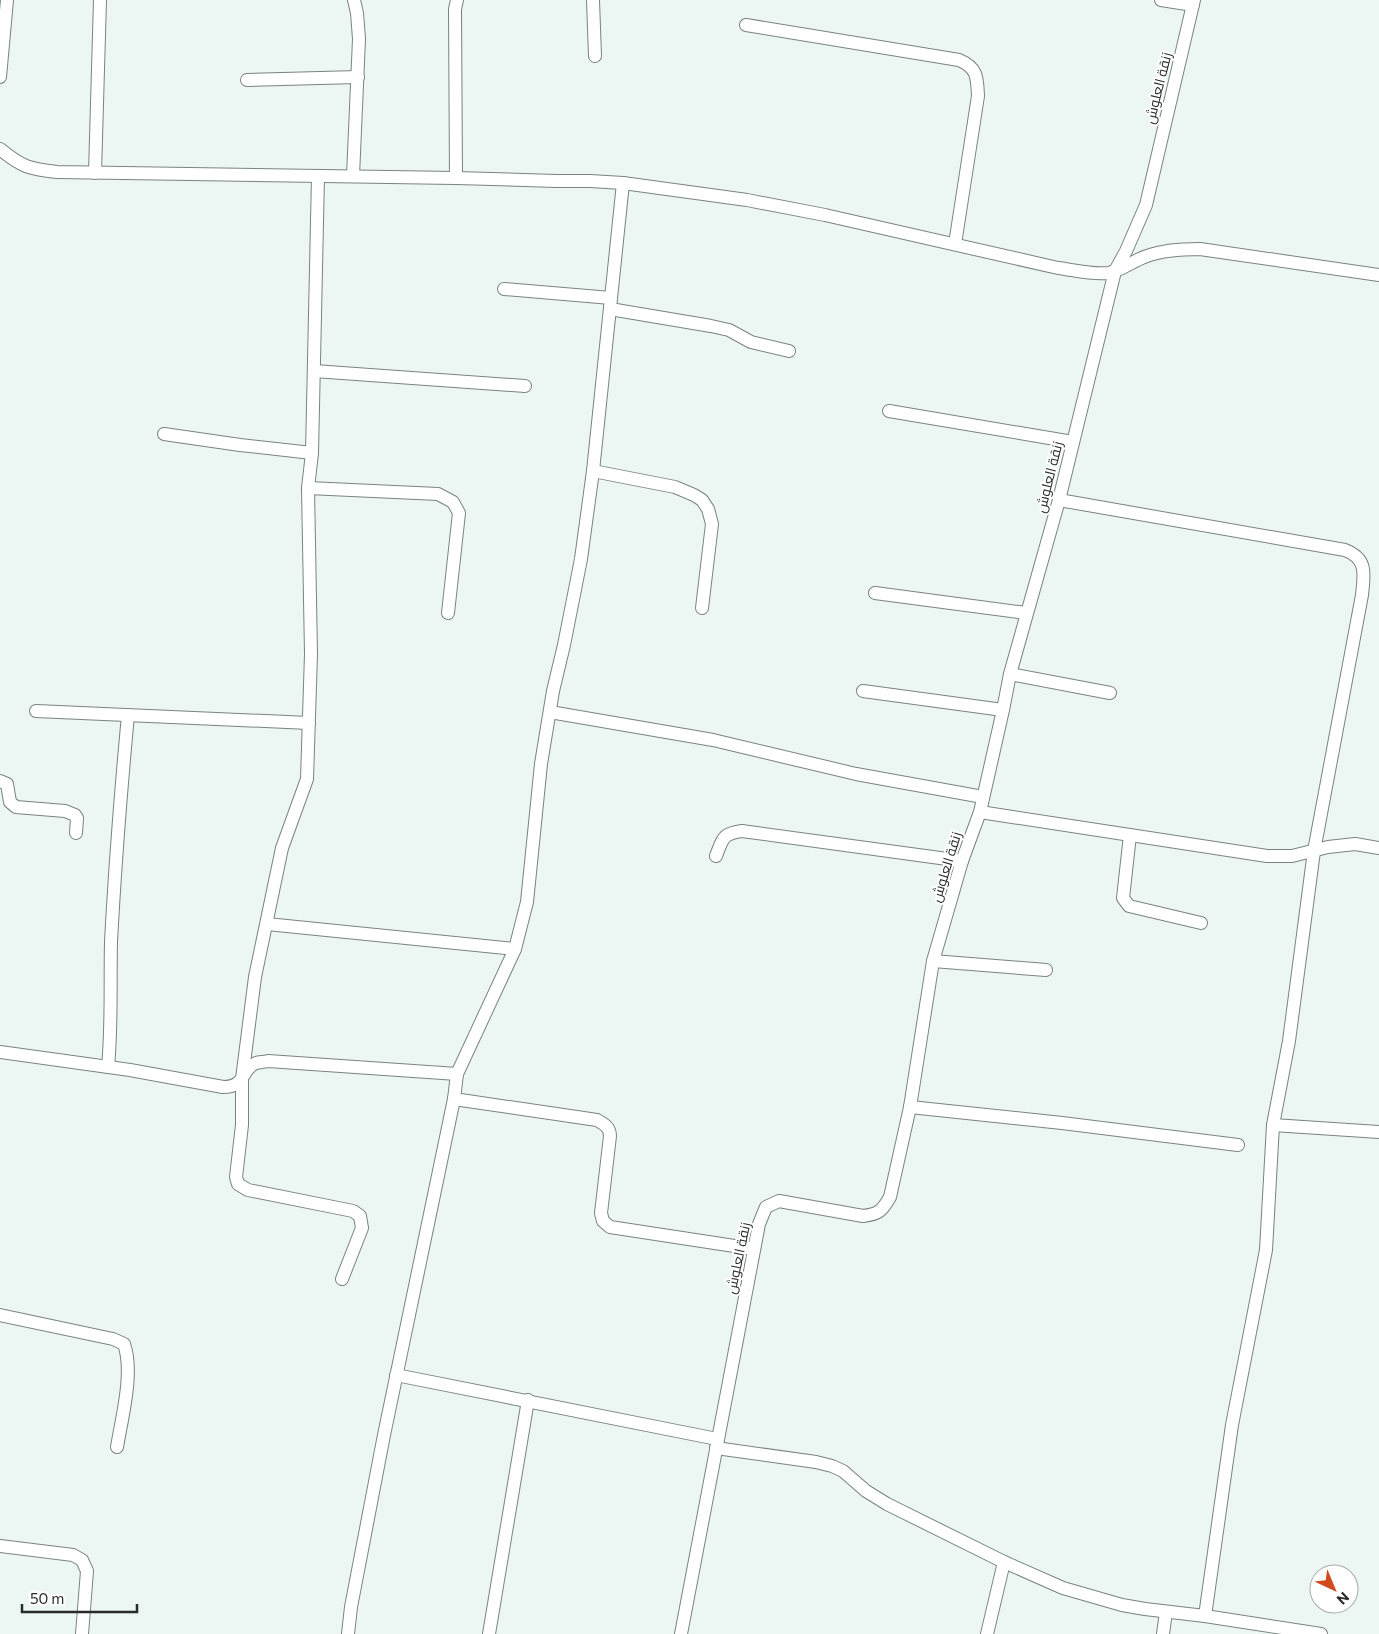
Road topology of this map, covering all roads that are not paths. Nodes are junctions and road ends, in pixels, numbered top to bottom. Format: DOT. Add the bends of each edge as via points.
graph roads {
  1 [pos="7,0"];
  2 [pos="100,0"];
  3 [pos="354,0"];
  4 [pos="457,0"];
  5 [pos="593,0"];
  6 [pos="1160,0"];
  7 [pos="1194,2"];
  8 [pos="746,25"];
  9 [pos="596,56"];
  10 [pos="0,76"];
  11 [pos="358,77"];
  12 [pos="247,80"];
  13 [pos="0,149"];
  14 [pos="95,173"];
  15 [pos="318,176"];
  16 [pos="353,176"];
  17 [pos="456,178"];
  18 [pos="623,183"];
  19 [pos="955,244"];
  20 [pos="1115,271"];
  21 [pos="1379,275"];
  22 [pos="504,289"];
  23 [pos="611,304"];
  24 [pos="789,351"];
  25 [pos="314,371"];
  26 [pos="525,386"];
  27 [pos="889,411"];
  28 [pos="164,434"];
  29 [pos="1073,442"];
  30 [pos="312,453"];
  31 [pos="593,471"];
  32 [pos="308,488"];
  33 [pos="1059,500"];
  34 [pos="875,593"];
  35 [pos="702,608"];
  36 [pos="448,613"];
  37 [pos="1026,614"];
  38 [pos="1010,674"];
  39 [pos="863,691"];
  40 [pos="1110,693"];
  41 [pos="1004,710"];
  42 [pos="36,711"];
  43 [pos="550,712"];
  44 [pos="128,715"];
  45 [pos="310,723"];
  46 [pos="0,781"];
  47 [pos="983,797"];
  48 [pos="980,812"];
  49 [pos="76,833"];
  50 [pos="1130,835"];
  51 [pos="1379,848"];
  52 [pos="1314,851"];
  53 [pos="716,856"];
  54 [pos="962,861"];
  55 [pos="1201,923"];
  56 [pos="267,924"];
  57 [pos="515,949"];
  58 [pos="933,961"];
  59 [pos="1046,970"];
  60 [pos="0,1052"];
  61 [pos="108,1067"];
  62 [pos="457,1074"];
  63 [pos="242,1079"];
  64 [pos="454,1099"];
  65 [pos="910,1107"];
  66 [pos="1273,1125"];
  67 [pos="1379,1132"];
  68 [pos="1238,1145"];
  69 [pos="754,1249"];
  70 [pos="342,1279"];
  71 [pos="0,1315"];
  72 [pos="396,1375"];
  73 [pos="528,1400"];
  74 [pos="717,1444"];
  75 [pos="117,1447"];
  76 [pos="0,1546"];
  77 [pos="1004,1562"];
  78 [pos="1166,1612"];
  79 [pos="1204,1616"];
  80 [pos="82,1634"];
  81 [pos="348,1634"];
  82 [pos="489,1634"];
  83 [pos="681,1634"];
  84 [pos="987,1634"];
  85 [pos="1163,1634"];
  86 [pos="1321,1634"];
  1 -- 10 [label="street"];
  2 -- 14 [label="street"];
  3 -- 11 [label="street" via="359,39"];
  4 -- 17 [label="street"];
  5 -- 9 [label="street"];
  6 -- 7 [label="street"];
  7 -- 20 [label="street, زنقة العلوش" via="1146,205"];
  8 -- 19 [label="street" via="969,64 974,70 978,96"];
  11 -- 12 [label="street"];
  11 -- 16 [label="street"];
  13 -- 14 [label="street" via="32,170"];
  14 -- 15 [label="street"];
  15 -- 16 [label="street"];
  15 -- 25 [label="street"];
  16 -- 17 [label="street"];
  17 -- 18 [label="street"];
  18 -- 19 [label="street" via="747,200"];
  18 -- 23 [label="street"];
  19 -- 20 [label="street" via="1058,268"];
  20 -- 21 [label="street" via="1152,254 1200,249"];
  20 -- 29 [label="street, زنقة العلوش"];
  22 -- 23 [label="street"];
  23 -- 24 [label="street" via="729,330 751,342"];
  23 -- 31 [label="street"];
  25 -- 26 [label="street"];
  25 -- 30 [label="street"];
  27 -- 29 [label="street"];
  28 -- 30 [label="street"];
  29 -- 33 [label="street, زنقة العلوش"];
  30 -- 32 [label="street"];
  31 -- 35 [label="street" via="675,487 702,500 712,524"];
  31 -- 43 [label="street" via="581,558"];
  32 -- 36 [label="street" via="438,494 453,502 459,513"];
  32 -- 45 [label="street"];
  33 -- 37 [label="street, زنقة العلوش"];
  33 -- 52 [label="street" via="1345,550 1355,554 1361,562 1364,573 1362,594"];
  34 -- 37 [label="street"];
  37 -- 38 [label="street, زنقة العلوش"];
  38 -- 40 [label="street"];
  38 -- 41 [label="street, زنقة العلوش"];
  39 -- 41 [label="street"];
  41 -- 47 [label="street, زنقة العلوش"];
  42 -- 44 [label="street"];
  43 -- 47 [label="street" via="713,740 856,774"];
  43 -- 57 [label="street" via="540,764 528,902"];
  44 -- 45 [label="street"];
  44 -- 61 [label="street" via="111,945"];
  45 -- 56 [label="street" via="307,779 282,848"];
  46 -- 49 [label="street" via="7,784 10,802 16,807 75,815"];
  47 -- 48 [label="street, زنقة العلوش"];
  48 -- 50 [label="street"];
  48 -- 54 [label="street, زنقة العلوش"];
  50 -- 52 [label="street" via="1268,856 1292,856"];
  50 -- 55 [label="street" via="1125,902 1140,910"];
  51 -- 52 [label="street" via="1355,844"];
  52 -- 66 [label="street"];
  53 -- 54 [label="street" via="729,833 742,831"];
  54 -- 58 [label="street, زنقة العلوش"];
  56 -- 57 [label="street"];
  56 -- 63 [label="street" via="255,977"];
  57 -- 62 [label="street"];
  58 -- 59 [label="street"];
  58 -- 65 [label="street, زنقة العلوش"];
  60 -- 61 [label="street"];
  61 -- 63 [label="street" via="216,1086 232,1087"];
  62 -- 63 [label="street" via="268,1061 252,1065"];
  62 -- 64 [label="street"];
  63 -- 70 [label="street" via="238,1184 248,1190 354,1211 360,1216 362,1228"];
  64 -- 69 [label="street" via="596,1120 606,1125 610,1136 601,1213 603,1221 610,1227"];
  64 -- 72 [label="street"];
  65 -- 68 [label="street"];
  65 -- 69 [label="street, زنقة العلوش" via="890,1198 883,1209 863,1216 780,1200 763,1212"];
  66 -- 67 [label="street"];
  66 -- 79 [label="street" via="1266,1250 1232,1425"];
  69 -- 74 [label="street, زنقة العلوش"];
  71 -- 75 [label="street" via="124,1344 129,1368"];
  72 -- 73 [label="street"];
  72 -- 81 [label="street"];
  73 -- 74 [label="street"];
  73 -- 82 [label="street"];
  74 -- 77 [label="street" via="832,1466 887,1504"];
  74 -- 83 [label="street, زنقة العلوش"];
  76 -- 80 [label="street" via="73,1555 82,1560 88,1570"];
  77 -- 78 [label="street" via="1092,1597"];
  77 -- 84 [label="street"];
  78 -- 79 [label="street"];
  78 -- 85 [label="street"];
  79 -- 86 [label="street"];
}
